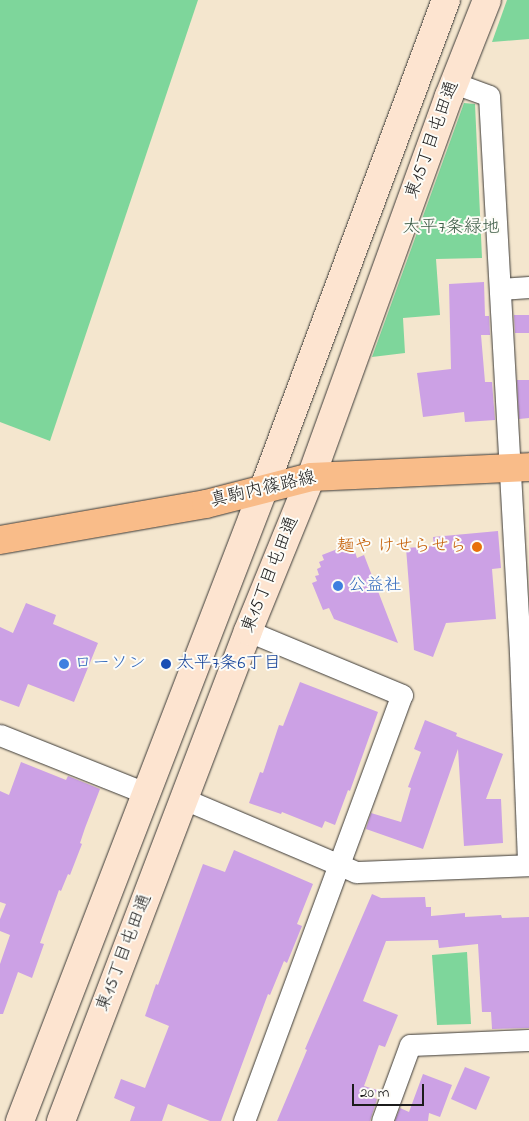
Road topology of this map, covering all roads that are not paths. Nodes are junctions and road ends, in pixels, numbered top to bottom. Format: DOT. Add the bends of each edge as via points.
graph roads {
  1 [pos="446,0"];
  2 [pos="487,0"];
  3 [pos="454,83"];
  4 [pos="529,287"];
  5 [pos="500,289"];
  6 [pos="519,468"];
  7 [pos="310,477"];
  8 [pos="264,488"];
  9 [pos="0,540"];
  10 [pos="248,631"];
  11 [pos="524,653"];
  12 [pos="0,735"];
  13 [pos="145,792"];
  14 [pos="184,799"];
  15 [pos="528,865"];
  16 [pos="340,867"];
  17 [pos="529,1040"];
  18 [pos="20,1121"];
  19 [pos="61,1121"];
  20 [pos="244,1121"];
  21 [pos="382,1121"];
  1 -- 8 [label="street, 東15丁目屯田通"];
  2 -- 3 [label="street, 東15丁目屯田通"];
  3 -- 5 [label="street" via="489,96"];
  3 -- 7 [label="street, 東15丁目屯田通"];
  4 -- 5 [label="street"];
  5 -- 6 [label="street"];
  6 -- 7 [label="main road, 真駒内篠路線"];
  6 -- 11 [label="street"];
  7 -- 8 [label="main road, 真駒内篠路線"];
  7 -- 10 [label="street, 東15丁目屯田通"];
  8 -- 9 [label="main road, 真駒内篠路線" via="206,504"];
  8 -- 13 [label="street, 東15丁目屯田通"];
  10 -- 14 [label="street, 東15丁目屯田通"];
  10 -- 16 [label="street" via="402,695"];
  11 -- 15 [label="street"];
  12 -- 13 [label="street"];
  13 -- 18 [label="street, 東15丁目屯田通"];
  14 -- 16 [label="street"];
  14 -- 19 [label="street, 東15丁目屯田通"];
  15 -- 16 [label="street" via="356,872"];
  16 -- 20 [label="street"];
  17 -- 21 [label="street" via="410,1045"];
}
